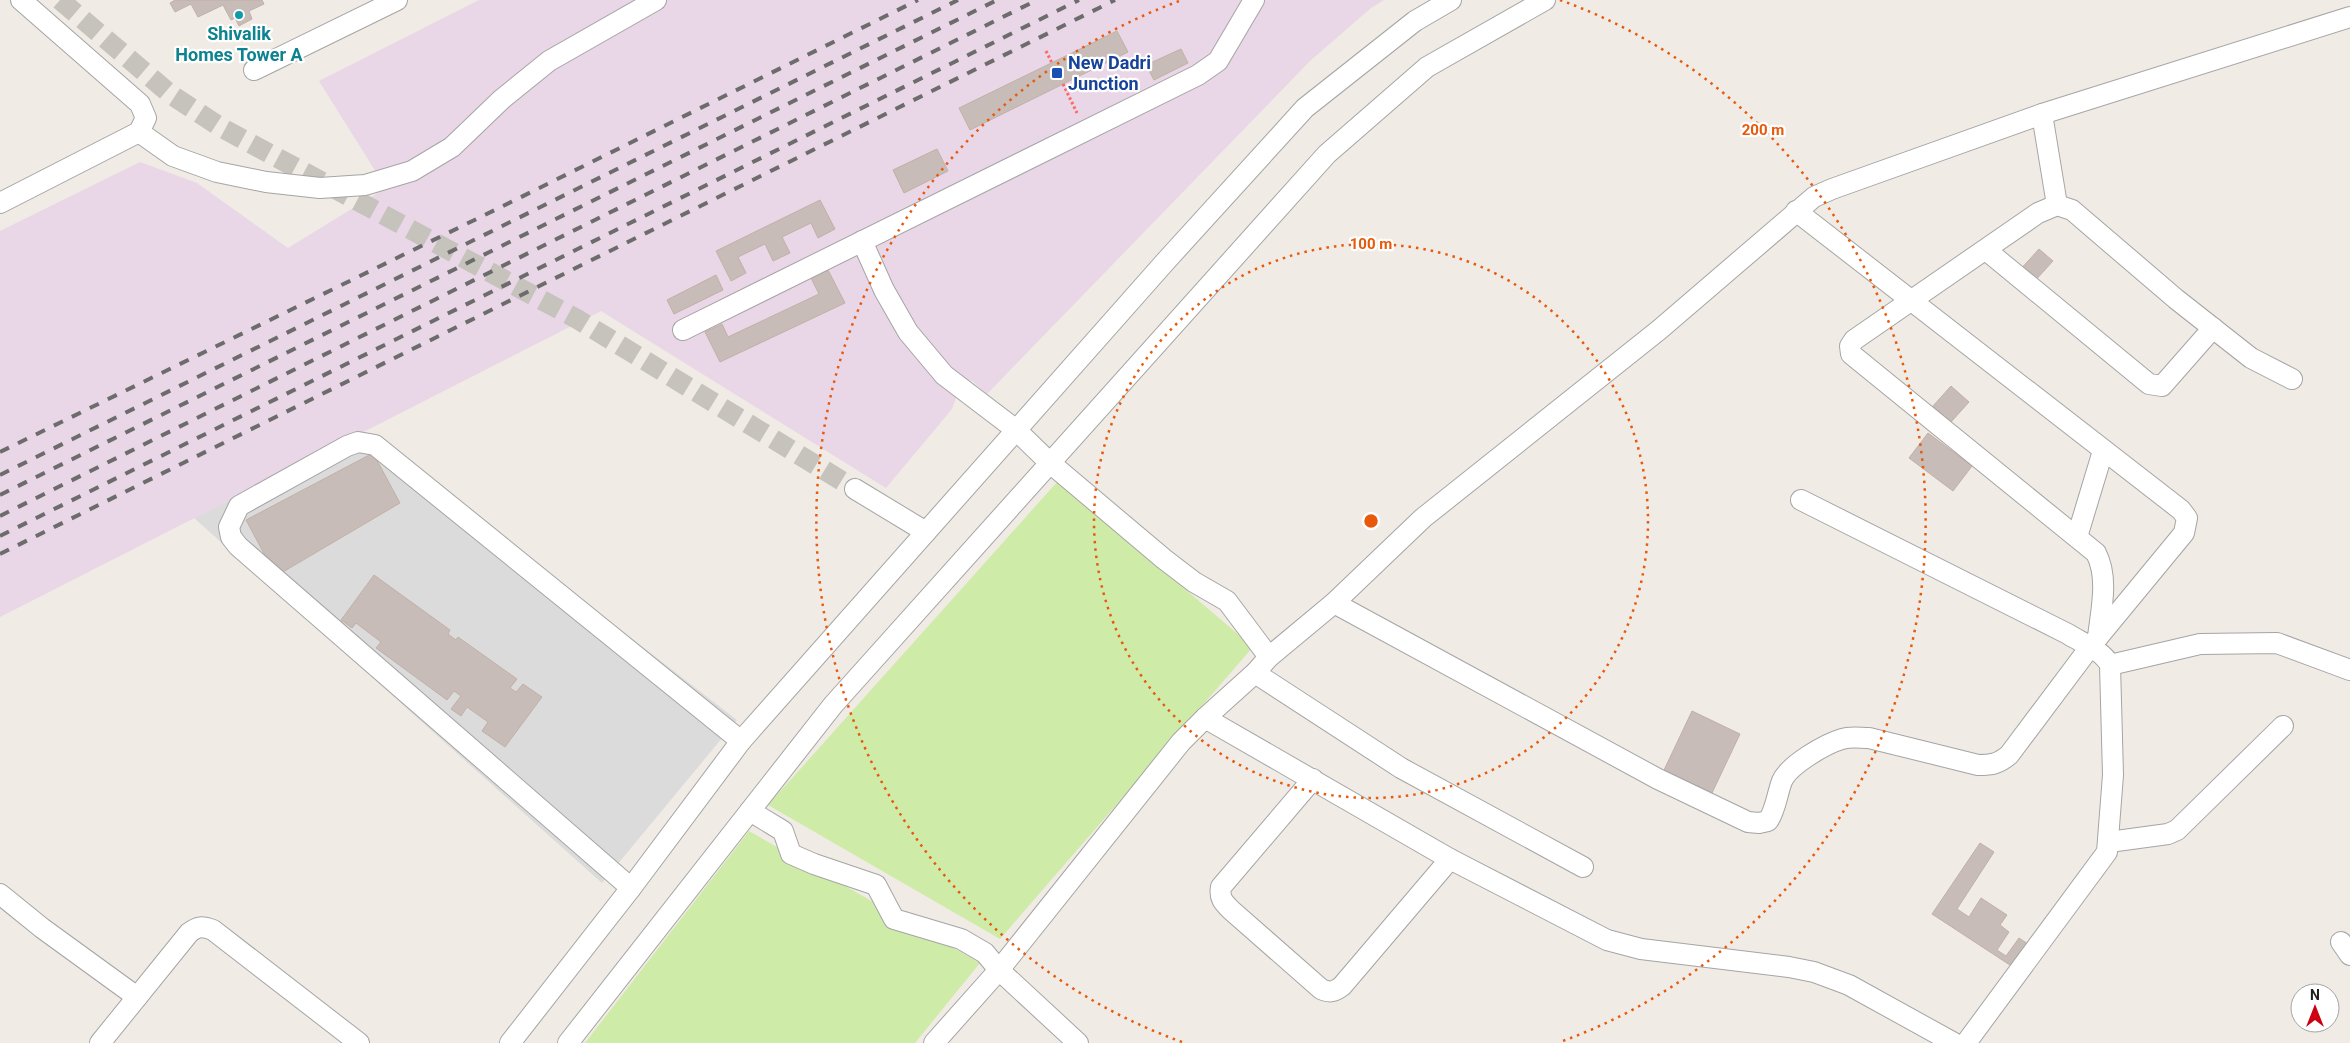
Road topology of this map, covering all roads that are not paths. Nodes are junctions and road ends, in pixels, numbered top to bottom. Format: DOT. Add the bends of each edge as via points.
graph roads {
  1 [pos="21,0"];
  2 [pos="397,0"];
  3 [pos="656,0"];
  4 [pos="1254,0"];
  5 [pos="1451,0"];
  6 [pos="1545,0"];
  7 [pos="2350,17"];
  8 [pos="254,70"];
  9 [pos="2042,114"];
  10 [pos="139,132"];
  11 [pos="0,203"];
  12 [pos="2057,205"];
  13 [pos="1796,211"];
  14 [pos="862,241"];
  15 [pos="1986,250"];
  16 [pos="1912,302"];
  17 [pos="2213,328"];
  18 [pos="683,330"];
  19 [pos="2292,379"];
  20 [pos="1015,430"];
  21 [pos="2103,451"];
  22 [pos="1049,462"];
  23 [pos="854,489"];
  24 [pos="1801,500"];
  25 [pos="926,532"];
  26 [pos="2077,538"];
  27 [pos="1334,604"];
  28 [pos="2094,642"];
  29 [pos="1269,656"];
  30 [pos="2110,664"];
  31 [pos="2350,670"];
  32 [pos="1255,672"];
  33 [pos="1205,718"];
  34 [pos="2283,726"];
  35 [pos="741,741"];
  36 [pos="1314,779"];
  37 [pos="750,811"];
  38 [pos="2109,842"];
  39 [pos="1450,859"];
  40 [pos="1583,867"];
  41 [pos="631,888"];
  42 [pos="0,894"];
  43 [pos="999,970"];
  44 [pos="137,998"];
  45 [pos="110,1040"];
  46 [pos="359,1043"];
  47 [pos="510,1043"];
  48 [pos="568,1043"];
  49 [pos="934,1043"];
  50 [pos="1078,1043"];
  51 [pos="1954,1043"];
  52 [pos="1966,1043"];
  1 -- 10 [label="street" via="140,104 146,118"];
  2 -- 8 [label="street"];
  3 -- 10 [label="street" via="549,62 502,99 452,147 412,171 365,186 320,188 217,172 173,156"];
  4 -- 14 [label="street" via="1218,61 1198,75"];
  5 -- 20 [label="street" via="1415,21 1305,108"];
  6 -- 22 [label="street" via="1427,67 1327,154"];
  7 -- 9 [label="street"];
  9 -- 12 [label="street"];
  9 -- 13 [label="street" via="1832,189 1814,197"];
  10 -- 11 [label="street"];
  12 -- 15 [label="street" via="2038,213"];
  12 -- 17 [label="street" via="2072,210"];
  13 -- 16 [label="street"];
  13 -- 27 [label="street" via="1659,330 1423,518"];
  14 -- 18 [label="street"];
  14 -- 20 [label="street" via="908,332 944,375"];
  15 -- 16 [label="street"];
  15 -- 17 [label="street" via="2149,384 2162,386"];
  16 -- 21 [label="street"];
  16 -- 26 [label="street" via="1854,340 1850,346 1851,354"];
  17 -- 19 [label="street" via="2256,361"];
  20 -- 22 [label="street"];
  20 -- 25 [label="street"];
  21 -- 26 [label="street"];
  21 -- 28 [label="street" via="2181,510 2187,518 2187,526"];
  22 -- 29 [label="street" via="1164,559 1227,601"];
  22 -- 37 [label="street" via="833,705"];
  23 -- 25 [label="street"];
  24 -- 28 [label="street"];
  25 -- 35 [label="street"];
  26 -- 28 [label="street" via="2096,553 2103,569"];
  27 -- 28 [label="street" via="1658,779 1732,816 1759,824 1768,821 1772,814 1788,772 1842,739 1870,738 1978,765 2000,763"];
  27 -- 29 [label="street"];
  28 -- 30 [label="street"];
  29 -- 32 [label="street"];
  30 -- 31 [label="street" via="2200,644 2278,643"];
  30 -- 38 [label="street" via="2113,775"];
  32 -- 33 [label="street"];
  32 -- 40 [label="street" via="1401,768"];
  33 -- 36 [label="street"];
  33 -- 43 [label="street" via="1175,750"];
  34 -- 38 [label="street" via="2184,825 2168,834"];
  35 -- 41 [label="street"];
  35 -- 41 [label="street" via="375,445 358,442 347,446 240,506 229,527 230,537 238,546"];
  36 -- 39 [label="street"];
  36 -- 39 [label="street" via="1221,887 1220,895 1222,902 1321,989 1334,992 1342,986"];
  37 -- 43 [label="street" via="783,831 791,854 876,886 894,919 961,939 986,953"];
  37 -- 48 [label="street"];
  38 -- 52 [label="street" via="2101,861"];
  39 -- 51 [label="street" via="1606,940 1641,949 1789,966 1814,972 1849,985"];
  41 -- 47 [label="street"];
  42 -- 44 [label="street"];
  43 -- 49 [label="street"];
  43 -- 50 [label="street"];
  44 -- 45 [label="street"];
  44 -- 46 [label="street" via="189,933 203,926 213,930"];
}
